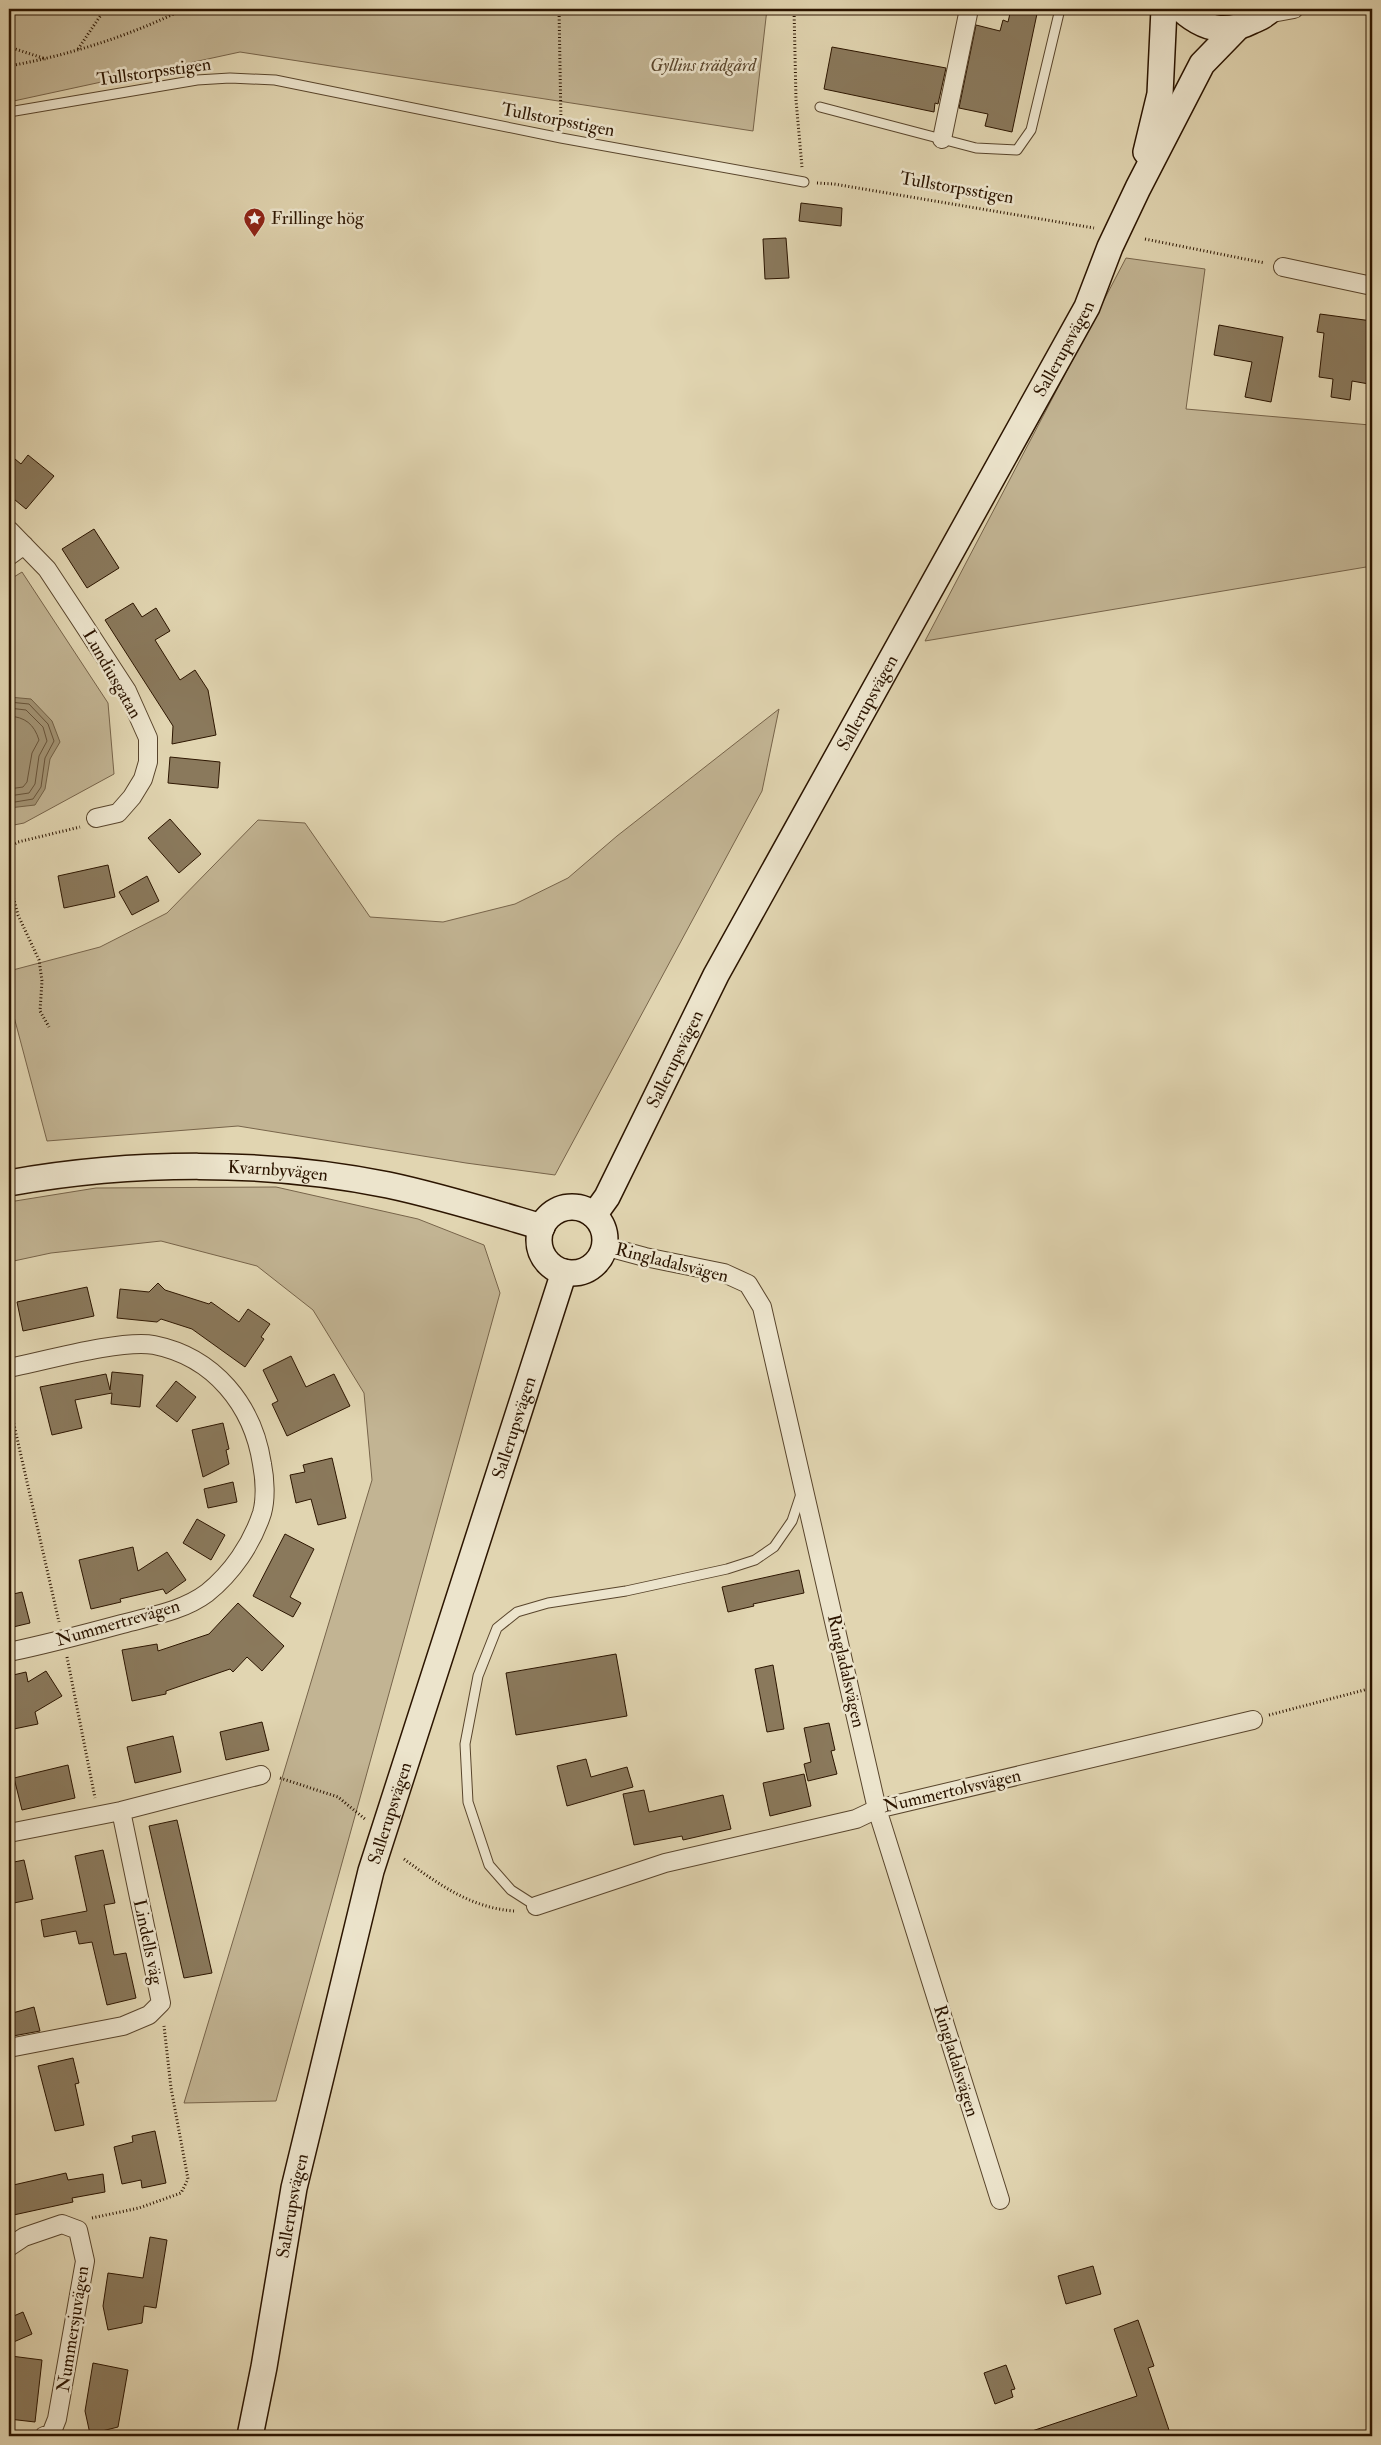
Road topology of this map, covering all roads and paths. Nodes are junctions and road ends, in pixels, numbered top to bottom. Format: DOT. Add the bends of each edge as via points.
graph roads {
  1 [pos="105,9"];
  2 [pos="184,9"];
  3 [pos="559,9"];
  4 [pos="794,9"];
  5 [pos="969,9"];
  6 [pos="1060,9"];
  7 [pos="1164,9"];
  8 [pos="1181,9"];
  9 [pos="1294,9"];
  10 [pos="1269,11"];
  11 [pos="1238,28"];
  12 [pos="9,47"];
  13 [pos="78,50"];
  14 [pos="46,59"];
  15 [pos="9,66"];
  16 [pos="820,107"];
  17 [pos="9,112"];
  18 [pos="561,138"];
  19 [pos="942,139"];
  20 [pos="804,182"];
  21 [pos="1138,188"];
  22 [pos="1102,229"];
  23 [pos="1145,239"];
  24 [pos="1283,267"];
  25 [pos="1372,286"];
  26 [pos="9,530"];
  27 [pos="24,545"];
  28 [pos="9,556"];
  29 [pos="96,818"];
  30 [pos="9,847"];
  31 [pos="9,880"];
  32 [pos="50,1027"];
  33 [pos="9,1183"];
  34 [pos="594,1215"];
  35 [pos="542,1227"];
  36 [pos="604,1246"];
  37 [pos="564,1272"];
  38 [pos="9,1368"];
  39 [pos="9,1403"];
  40 [pos="803,1486"];
  41 [pos="63,1640"];
  42 [pos="9,1652"];
  43 [pos="1372,1688"];
  44 [pos="1253,1720"];
  45 [pos="261,1775"];
  46 [pos="877,1808"];
  47 [pos="120,1811"];
  48 [pos="98,1814"];
  49 [pos="369,1823"];
  50 [pos="9,1834"];
  51 [pos="404,1859"];
  52 [pos="536,1906"];
  53 [pos="161,2003"];
  54 [pos="9,2048"];
  55 [pos="1000,2200"];
  56 [pos="78,2230"];
  57 [pos="9,2247"];
  58 [pos="264,2367"];
  59 [pos="44,2436"];
  60 [pos="250,2436"];
  61 [pos="258,2436"];
  1 -- 13 [label="path"];
  2 -- 13 [label="path" via="141,30"];
  3 -- 18 [label="path"];
  4 -- 20 [label="path" via="796,100"];
  5 -- 19 [label="street"];
  6 -- 19 [label="lane" via="1031,130 1017,150 976,148"];
  7 -- 21 [label="main road, Sallerupsvägen" via="1160,94"];
  8 -- 11 [label="main road, Sallerupsvägen" via="1193,20 1214,28"];
  9 -- 10 [label="street"];
  10 -- 11 [label="main road, Sallerupsvägen"];
  11 -- 21 [label="main road, Sallerupsvägen" via="1202,64"];
  12 -- 14 [label="path"];
  13 -- 14 [label="path"];
  14 -- 15 [label="path"];
  16 -- 19 [label="lane"];
  17 -- 18 [label="lane, Tullstorpsstigen" via="197,80 266,80"];
  18 -- 20 [label="lane, Tullstorpsstigen"];
  20 -- 22 [label="path, Tullstorpsstigen" via="834,184"];
  21 -- 34 [label="main road, Sallerupsvägen" via="1087,307 716,976 607,1197"];
  23 -- 24 [label="path"];
  24 -- 25 [label="street"];
  26 -- 27 [label="street, Lundiusgatan"];
  27 -- 28 [label="street"];
  27 -- 29 [label="street, Lundiusgatan" via="47,569 127,691 148,738 148,762 143,779 132,796 118,812"];
  29 -- 30 [label="path" via="78,828"];
  31 -- 32 [label="path" via="18,916 39,960 42,981 40,1010"];
  33 -- 35 [label="main road, Kvarnbyvägen" via="140,1168 216,1167 304,1173 387,1185"];
  34 -- 35 [label="main road" via="582,1208 561,1208"];
  34 -- 36 [label="main road" via="603,1230"];
  35 -- 37 [label="main road" via="539,1244 542,1255 548,1264"];
  36 -- 37 [label="main road" via="590,1268"];
  36 -- 40 [label="street, Ringladalsvägen" via="724,1273 748,1284 762,1307"];
  37 -- 58 [label="main road, Sallerupsvägen" via="371,1871 294,2188"];
  38 -- 41 [label="street, Nummertrevägen" via="121,1345 152,1344 207,1366 230,1387 247,1414 259,1444 264,1476 262,1512 250,1542 232,1569 206,1593 180,1608"];
  39 -- 41 [label="path"];
  40 -- 46 [label="street, Ringladalsvägen"];
  40 -- 52 [label="lane" via="792,1521 774,1547 755,1560 626,1591 548,1603 517,1612 497,1628 478,1676 465,1744 468,1802 489,1864 511,1890"];
  41 -- 42 [label="street, Nummertrevägen"];
  41 -- 48 [label="path"];
  43 -- 44 [label="path"];
  44 -- 46 [label="street, Nummertolvsvägen"];
  45 -- 47 [label="street"];
  45 -- 49 [label="path" via="288,1780 338,1797"];
  46 -- 52 [label="street, Nummertolvsvägen" via="856,1819 665,1863"];
  46 -- 55 [label="street, Ringladalsvägen"];
  47 -- 48 [label="street"];
  47 -- 53 [label="street, Lindells väg"];
  48 -- 50 [label="street"];
  51 -- 52 [label="path" via="472,1902 495,1910 519,1911"];
  53 -- 54 [label="street, Lindells väg" via="149,2014 123,2026"];
  53 -- 56 [label="path" via="171,2088 188,2179 181,2193 139,2208 92,2218"];
  56 -- 57 [label="street" via="62,2224 24,2237"];
  56 -- 59 [label="street, Nummersjuvägen" via="85,2261 71,2350 58,2419 51,2434"];
  58 -- 60 [label="main road, Sallerupsvägen"];
  58 -- 61 [label="main road, Sallerupsvägen"];
}
